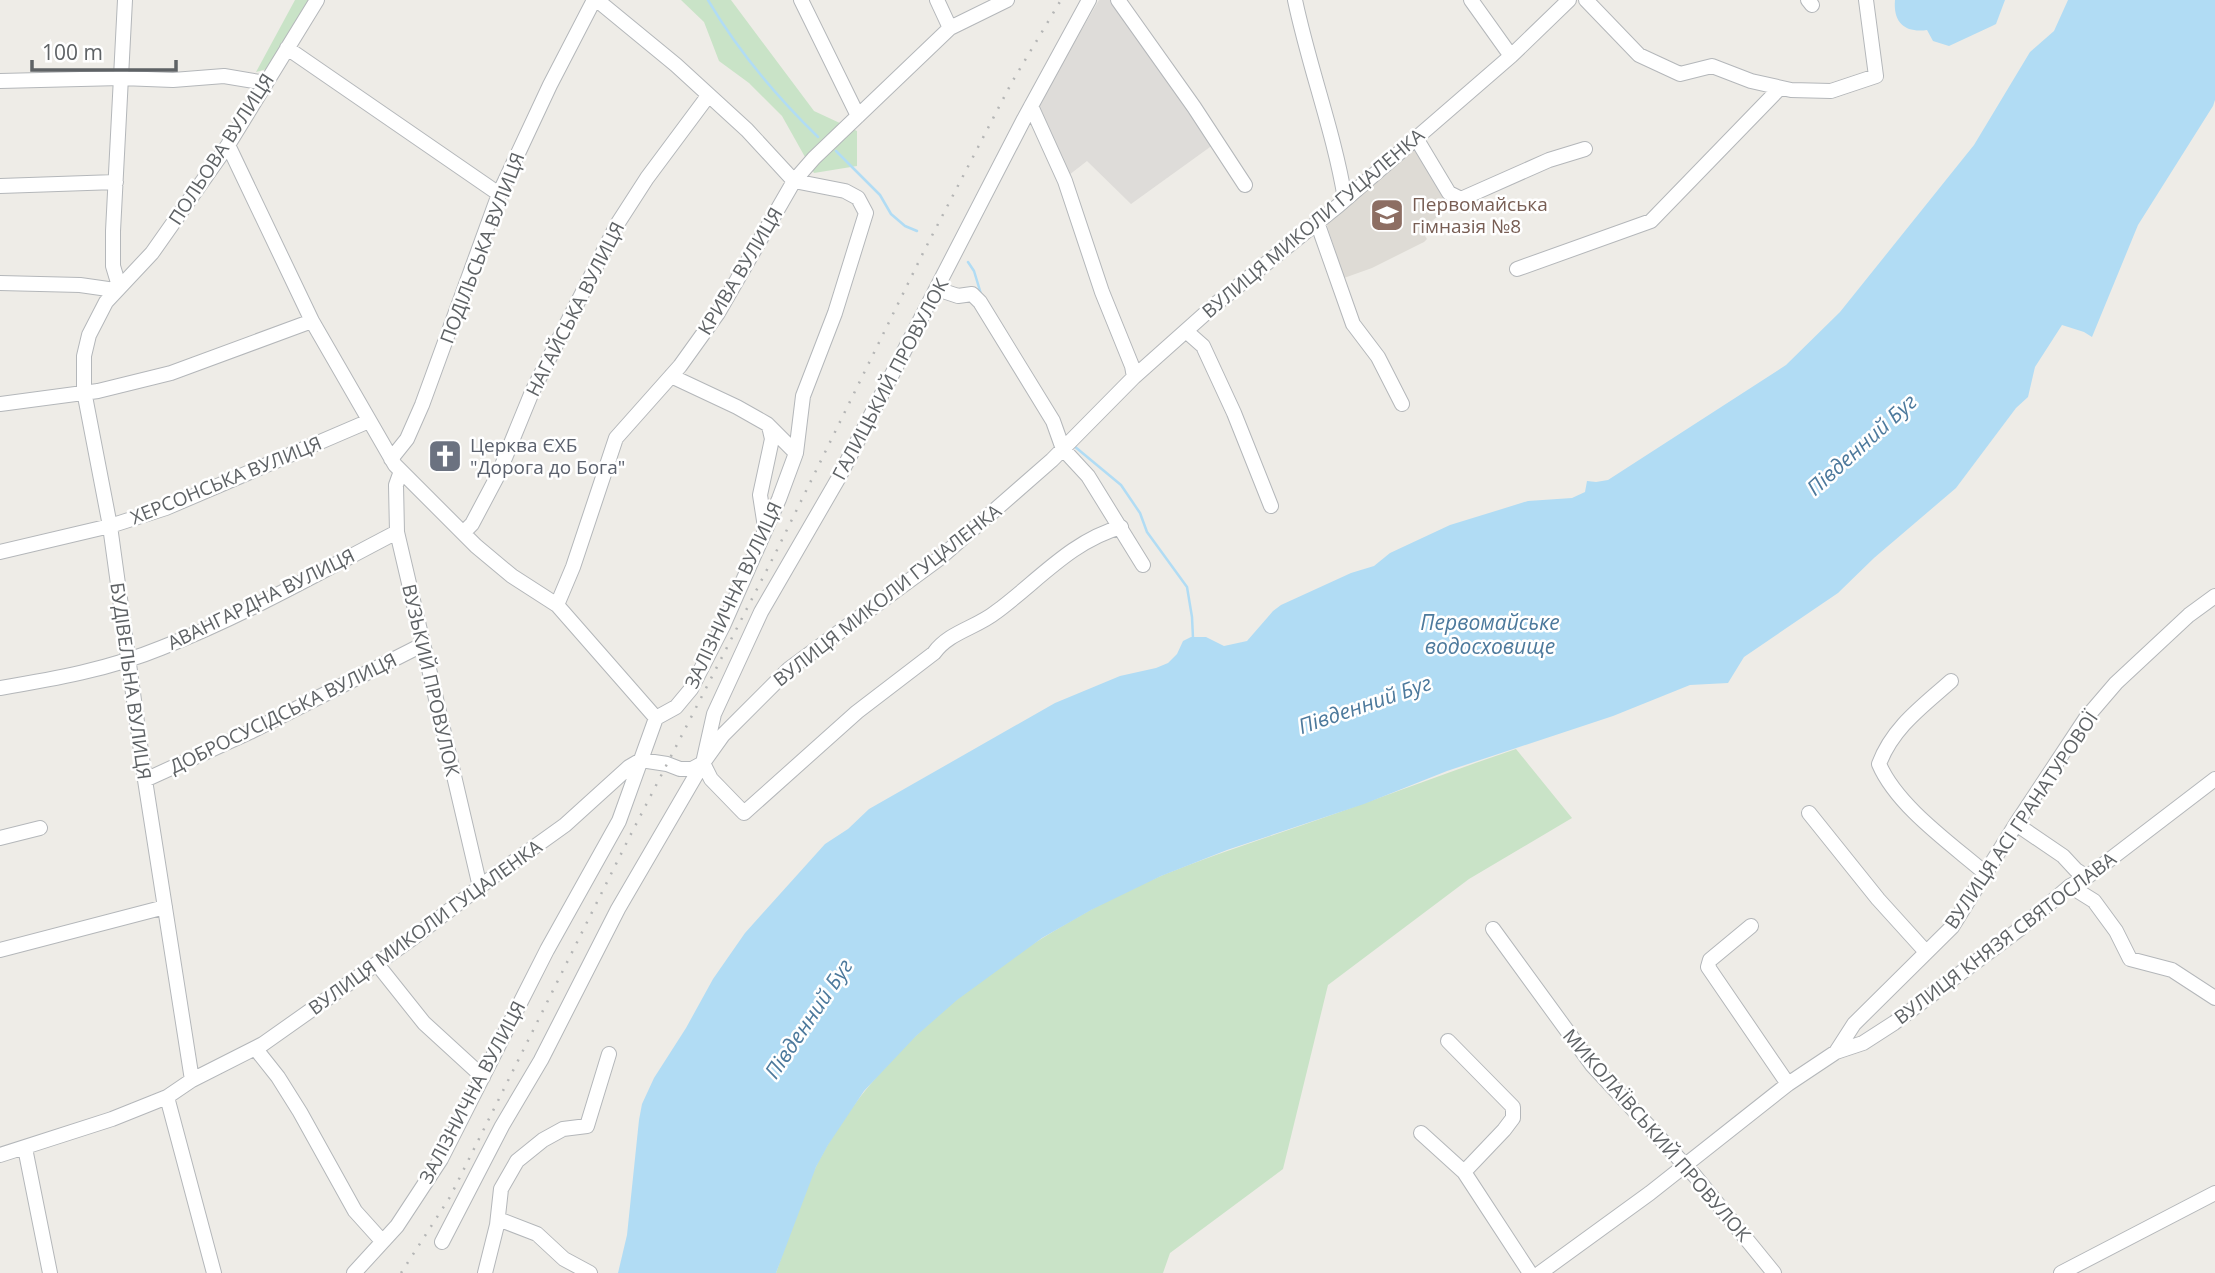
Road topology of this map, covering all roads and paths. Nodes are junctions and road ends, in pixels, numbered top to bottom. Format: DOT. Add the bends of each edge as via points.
graph roads {
  1 [pos="125,0"];
  2 [pos="317,0"];
  3 [pos="595,0"];
  4 [pos="801,0"];
  5 [pos="937,0"];
  6 [pos="1007,0"];
  7 [pos="1089,0"];
  8 [pos="1118,0"];
  9 [pos="1295,0"];
  10 [pos="1471,0"];
  11 [pos="1569,0"];
  12 [pos="1586,0"];
  13 [pos="1866,0"];
  14 [pos="950,28"];
  15 [pos="288,48"];
  16 [pos="1511,56"];
  17 [pos="121,78"];
  18 [pos="0,81"];
  19 [pos="265,83"];
  20 [pos="1780,88"];
  21 [pos="708,96"];
  22 [pos="1031,106"];
  23 [pos="858,116"];
  24 [pos="1416,138"];
  25 [pos="228,145"];
  26 [pos="1585,149"];
  27 [pos="794,181"];
  28 [pos="116,183"];
  29 [pos="1244,185"];
  30 [pos="0,186"];
  31 [pos="499,194"];
  32 [pos="1345,199"];
  33 [pos="1317,222"];
  34 [pos="1517,269"];
  35 [pos="0,283"];
  36 [pos="117,288"];
  37 [pos="937,289"];
  38 [pos="313,321"];
  39 [pos="1186,331"];
  40 [pos="671,376"];
  41 [pos="1134,377"];
  42 [pos="84,391"];
  43 [pos="0,404"];
  44 [pos="1402,404"];
  45 [pos="369,421"];
  46 [pos="769,426"];
  47 [pos="1063,449"];
  48 [pos="796,453"];
  49 [pos="391,459"];
  50 [pos="401,471"];
  51 [pos="1271,506"];
  52 [pos="110,527"];
  53 [pos="765,527"];
  54 [pos="1121,527"];
  55 [pos="397,532"];
  56 [pos="463,533"];
  57 [pos="0,552"];
  58 [pos="1143,565"];
  59 [pos="2215,596"];
  60 [pos="557,605"];
  61 [pos="422,645"];
  62 [pos="127,660"];
  63 [pos="1951,681"];
  64 [pos="0,688"];
  65 [pos="656,718"];
  66 [pos="641,760"];
  67 [pos="703,763"];
  68 [pos="2215,779"];
  69 [pos="145,780"];
  70 [pos="1809,813"];
  71 [pos="2016,824"];
  72 [pos="40,828"];
  73 [pos="0,838"];
  74 [pos="1985,873"];
  75 [pos="2087,877"];
  76 [pos="2070,886"];
  77 [pos="480,887"];
  78 [pos="165,907"];
  79 [pos="1751,926"];
  80 [pos="1493,929"];
  81 [pos="0,950"];
  82 [pos="1926,953"];
  83 [pos="377,964"];
  84 [pos="2215,998"];
  85 [pos="1448,1041"];
  86 [pos="255,1048"];
  87 [pos="1836,1052"];
  88 [pos="609,1054"];
  89 [pos="482,1077"];
  90 [pos="192,1080"];
  91 [pos="1788,1084"];
  92 [pos="167,1097"];
  93 [pos="1421,1133"];
  94 [pos="25,1148"];
  95 [pos="0,1155"];
  96 [pos="1686,1166"];
  97 [pos="1464,1172"];
  98 [pos="2215,1193"];
  99 [pos="498,1219"];
  100 [pos="382,1241"];
  101 [pos="442,1242"];
  102 [pos="488,1269"];
  103 [pos="50,1273"];
  104 [pos="215,1273"];
  105 [pos="354,1273"];
  106 [pos="590,1273"];
  107 [pos="1530,1273"];
  108 [pos="1540,1273"];
  109 [pos="1774,1273"];
  110 [pos="2061,1273"];
  1 -- 17 [label="street"];
  2 -- 15 [label="street, ПОЛЬОВА ВУЛИЦЯ"];
  3 -- 21 [label="street"];
  3 -- 31 [label="street, ПОДІЛЬСЬКА ВУЛИЦЯ"];
  4 -- 23 [label="street"];
  5 -- 14 [label="street"];
  6 -- 14 [label="street, КРИВА ВУЛИЦЯ"];
  7 -- 22 [label="street, ГАЛИЦЬКИЙ ПРОВУЛОК"];
  8 -- 29 [label="street"];
  9 -- 32 [label="street"];
  10 -- 16 [label="street"];
  11 -- 16 [label="street, ВУЛИЦЯ МИКОЛИ ГУЦАЛЕНКА"];
  12 -- 20 [label="street" via="1639,55 1680,74 1712,66"];
  13 -- 20 [label="street" via="1876,76 1830,91"];
  14 -- 23 [label="street, КРИВА ВУЛИЦЯ"];
  15 -- 19 [label="street, ПОЛЬОВА ВУЛИЦЯ"];
  15 -- 31 [label="street"];
  16 -- 24 [label="street, ВУЛИЦЯ МИКОЛИ ГУЦАЛЕНКА"];
  17 -- 18 [label="street"];
  17 -- 19 [label="street" via="224,76"];
  17 -- 28 [label="street"];
  19 -- 25 [label="street, ПОЛЬОВА ВУЛИЦЯ"];
  20 -- 34 [label="street" via="1651,221"];
  21 -- 27 [label="street"];
  21 -- 56 [label="street, НАГАЙСЬКА ВУЛИЦЯ" via="618,223 532,392 498,475"];
  22 -- 37 [label="street, ГАЛИЦЬКИЙ ПРОВУЛОК"];
  22 -- 41 [label="street" via="1065,181"];
  23 -- 27 [label="street, КРИВА ВУЛИЦЯ"];
  24 -- 26 [label="street" via="1449,193 1461,198"];
  24 -- 32 [label="street, ВУЛИЦЯ МИКОЛИ ГУЦАЛЕНКА"];
  25 -- 36 [label="street, ПОЛЬОВА ВУЛИЦЯ" via="152,253"];
  25 -- 38 [label="street"];
  27 -- 40 [label="street, КРИВА ВУЛИЦЯ" via="718,313"];
  27 -- 48 [label="street, ЗАЛІЗНИЧНА ВУЛИЦЯ" via="845,191 858,198 866,213 803,396"];
  28 -- 30 [label="street"];
  28 -- 36 [label="street" via="113,266"];
  31 -- 49 [label="street, ПОДІЛЬСЬКА ВУЛИЦЯ" via="422,405 407,439"];
  32 -- 33 [label="street, ВУЛИЦЯ МИКОЛИ ГУЦАЛЕНКА"];
  33 -- 39 [label="street, ВУЛИЦЯ МИКОЛИ ГУЦАЛЕНКА"];
  33 -- 44 [label="street" via="1353,324 1378,357"];
  35 -- 36 [label="street"];
  36 -- 42 [label="street, БУДІВЕЛЬНА ВУЛИЦЯ" via="89,335"];
  37 -- 47 [label="street" via="958,296 972,294 980,302 1053,421"];
  37 -- 67 [label="street, ГАЛИЦЬКИЙ ПРОВУЛОК" via="838,479 761,612 714,714"];
  38 -- 42 [label="street" via="171,373"];
  38 -- 45 [label="street"];
  39 -- 41 [label="street, ВУЛИЦЯ МИКОЛИ ГУЦАЛЕНКА"];
  39 -- 51 [label="street" via="1203,346"];
  40 -- 46 [label="street"];
  40 -- 60 [label="street, КРИВА ВУЛИЦЯ" via="616,438"];
  41 -- 47 [label="street, ВУЛИЦЯ МИКОЛИ ГУЦАЛЕНКА"];
  42 -- 43 [label="street"];
  42 -- 52 [label="street, БУДІВЕЛЬНА ВУЛИЦЯ"];
  45 -- 49 [label="street"];
  45 -- 52 [label="street, ХЕРСОНСЬКА ВУЛИЦЯ" via="166,508"];
  46 -- 48 [label="street"];
  46 -- 53 [label="street" via="772,439 760,495"];
  47 -- 54 [label="street" via="1088,476"];
  47 -- 67 [label="street, ВУЛИЦЯ МИКОЛИ ГУЦАЛЕНКА" via="940,558 789,669 723,735"];
  48 -- 53 [label="street, ЗАЛІЗНИЧНА ВУЛИЦЯ"];
  49 -- 50 [label="street"];
  50 -- 55 [label="street, ВУЗЬКИЙ ПРОВУЛОК" via="396,485"];
  50 -- 56 [label="street"];
  52 -- 57 [label="street, ХЕРСОНСЬКА ВУЛИЦЯ"];
  52 -- 62 [label="street, БУДІВЕЛЬНА ВУЛИЦЯ"];
  53 -- 65 [label="street, ЗАЛІЗНИЧНА ВУЛИЦЯ" via="691,689 676,707"];
  54 -- 58 [label="street"];
  54 -- 67 [label="street" via="1082,542 994,614 942,642 744,813 711,779"];
  55 -- 61 [label="street, ВУЗЬКИЙ ПРОВУЛОК"];
  55 -- 62 [label="street, АВАНГАРДНА ВУЛИЦЯ" via="233,617"];
  56 -- 60 [label="street" via="512,576"];
  59 -- 71 [label="street, ВУЛИЦЯ АСІ ГРАНАТУРОВОЇ" via="2116,683 2086,718"];
  60 -- 65 [label="street"];
  61 -- 69 [label="street, ДОБРОСУСІДСЬКА ВУЛИЦЯ"];
  61 -- 77 [label="street, ВУЗЬКИЙ ПРОВУЛОК"];
  62 -- 64 [label="street, АВАНГАРДНА ВУЛИЦЯ"];
  62 -- 69 [label="street, БУДІВЕЛЬНА ВУЛИЦЯ"];
  63 -- 74 [label="street" via="1889,740 1880,764 1886,780 1923,820"];
  65 -- 66 [label="street, ЗАЛІЗНИЧНА ВУЛИЦЯ"];
  66 -- 67 [label="street" via="680,769"];
  66 -- 77 [label="street, ВУЛИЦЯ МИКОЛИ ГУЦАЛЕНКА" via="565,825"];
  66 -- 89 [label="street, ЗАЛІЗНИЧНА ВУЛИЦЯ" via="619,821"];
  67 -- 101 [label="street" via="618,909"];
  68 -- 75 [label="street, ВУЛИЦЯ КНЯЗЯ СВЯТОСЛАВА"];
  69 -- 78 [label="street, БУДІВЕЛЬНА ВУЛИЦЯ"];
  70 -- 82 [label="street, ВУЛИЦЯ КНЯЗЯ СВЯТОСЛАВА"];
  71 -- 74 [label="street, ВУЛИЦЯ АСІ ГРАНАТУРОВОЇ"];
  71 -- 75 [label="street"];
  72 -- 73 [label="street"];
  74 -- 82 [label="street, ВУЛИЦЯ АСІ ГРАНАТУРОВОЇ" via="1952,927"];
  75 -- 76 [label="street, ВУЛИЦЯ КНЯЗЯ СВЯТОСЛАВА"];
  76 -- 84 [label="street" via="2094,901 2130,959 2172,970"];
  76 -- 87 [label="street, ВУЛИЦЯ КНЯЗЯ СВЯТОСЛАВА" via="1894,1023 1863,1043"];
  77 -- 83 [label="street, ВУЛИЦЯ МИКОЛИ ГУЦАЛЕНКА"];
  78 -- 81 [label="street"];
  78 -- 90 [label="street, БУДІВЕЛЬНА ВУЛИЦЯ"];
  79 -- 91 [label="street" via="1710,960 1708,967"];
  80 -- 96 [label="street, МИКОЛАЇВСЬКИЙ ПРОВУЛОК" via="1592,1065"];
  82 -- 87 [label="street, ВУЛИЦЯ АСІ ГРАНАТУРОВОЇ" via="1854,1024"];
  83 -- 86 [label="street, ВУЛИЦЯ МИКОЛИ ГУЦАЛЕНКА"];
  83 -- 89 [label="street" via="424,1023"];
  85 -- 97 [label="street" via="1513,1107 1513,1118 1504,1130"];
  86 -- 90 [label="street, ВУЛИЦЯ МИКОЛИ ГУЦАЛЕНКА"];
  86 -- 100 [label="street" via="300,1112 355,1211"];
  87 -- 91 [label="street, ВУЛИЦЯ КНЯЗЯ СВЯТОСЛАВА"];
  88 -- 99 [label="street" via="587,1126 564,1129 517,1161 501,1189"];
  89 -- 100 [label="street, ЗАЛІЗНИЧНА ВУЛИЦЯ" via="441,1159"];
  90 -- 92 [label="street, ВУЛИЦЯ МИКОЛИ ГУЦАЛЕНКА"];
  91 -- 96 [label="street, ВУЛИЦЯ КНЯЗЯ СВЯТОСЛАВА"];
  92 -- 94 [label="street, ВУЛИЦЯ МИКОЛИ ГУЦАЛЕНКА"];
  92 -- 104 [label="street"];
  93 -- 97 [label="street"];
  94 -- 95 [label="street, ВУЛИЦЯ МИКОЛИ ГУЦАЛЕНКА"];
  94 -- 103 [label="street"];
  96 -- 108 [label="street, ВУЛИЦЯ КНЯЗЯ СВЯТОСЛАВА"];
  96 -- 109 [label="street, МИКОЛАЇВСЬКИЙ ПРОВУЛОК"];
  97 -- 107 [label="street"];
  98 -- 110 [label="street"];
  99 -- 102 [label="street"];
  99 -- 106 [label="street" via="537,1234 564,1259"];
  100 -- 105 [label="street, ЗАЛІЗНИЧНА ВУЛИЦЯ"];
}
